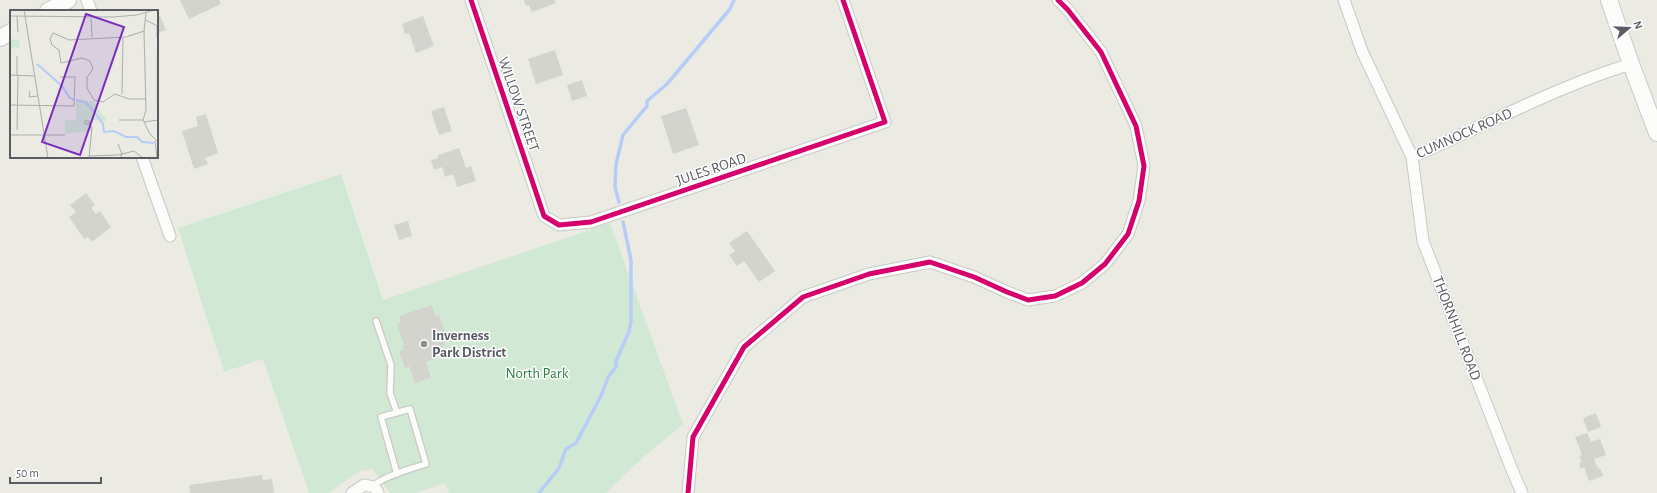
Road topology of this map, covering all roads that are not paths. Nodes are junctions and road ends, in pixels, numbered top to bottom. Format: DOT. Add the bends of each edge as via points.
graph roads {
  1 [pos="68,0"];
  2 [pos="87,0"];
  3 [pos="471,0"];
  4 [pos="843,0"];
  5 [pos="1058,0"];
  6 [pos="1344,0"];
  7 [pos="1609,0"];
  8 [pos="50,10"];
  9 [pos="91,10"];
  10 [pos="10,33"];
  11 [pos="0,38"];
  12 [pos="1631,64"];
  13 [pos="1657,133"];
  14 [pos="1412,157"];
  15 [pos="142,158"];
  16 [pos="544,216"];
  17 [pos="170,236"];
  18 [pos="376,321"];
  19 [pos="397,413"];
  20 [pos="397,474"];
  21 [pos="375,489"];
  22 [pos="352,493"];
  23 [pos="688,493"];
  24 [pos="1522,493"];
  1 -- 8 [label="street"];
  2 -- 9 [label="street"];
  3 -- 16 [label="street, WILLOW STREET"];
  4 -- 16 [label="street, JULES ROAD" via="885,122 591,222 559,225"];
  5 -- 23 [label="street" via="1101,52 1136,126 1144,166 1139,201 1128,234 1105,264 1082,283 1055,296 1028,300 930,262 869,274 803,297 744,347 693,437"];
  6 -- 14 [label="street, CUMNOCK ROAD" via="1362,52"];
  7 -- 12 [label="street"];
  10 -- 11 [label="street"];
  12 -- 13 [label="street"];
  12 -- 14 [label="street, CUMNOCK ROAD" via="1542,97"];
  14 -- 24 [label="street, THORNHILL ROAD" via="1423,241"];
  15 -- 17 [label="street"];
  18 -- 19 [label="lane" via="391,365 390,393"];
  19 -- 20 [label="lane" via="381,417"];
  19 -- 20 [label="lane" via="410,409 426,464"];
  20 -- 21 [label="lane" via="381,479"];
  21 -- 22 [label="street" via="364,485"];
}
